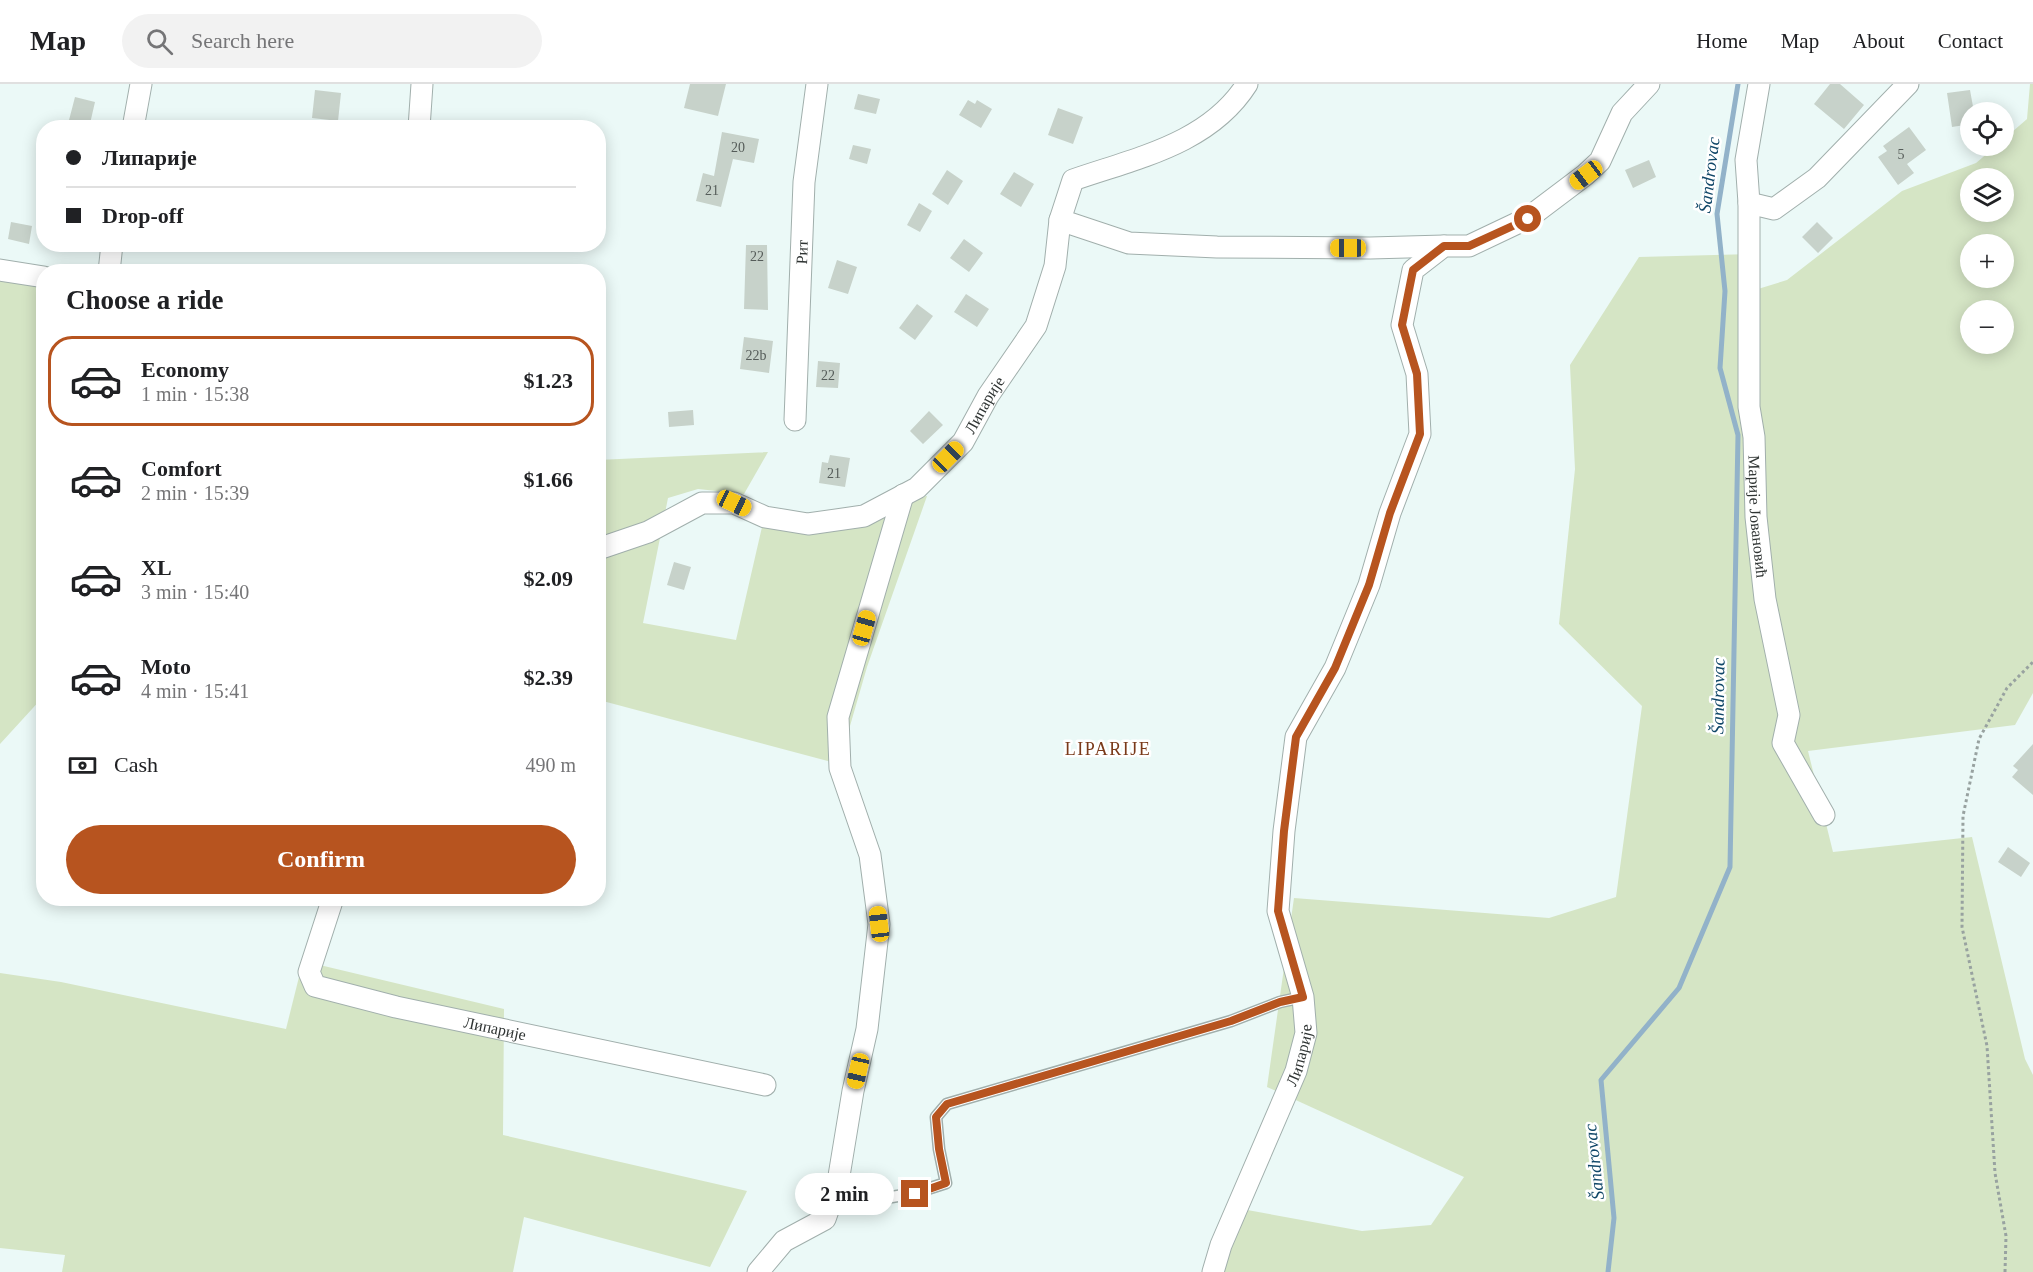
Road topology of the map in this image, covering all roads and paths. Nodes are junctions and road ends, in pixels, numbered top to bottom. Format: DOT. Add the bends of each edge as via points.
graph roads {
  1 [pos="141,84"];
  2 [pos="422,84"];
  3 [pos="817,84"];
  4 [pos="1247,84"];
  5 [pos="1649,84"];
  6 [pos="1759,84"];
  7 [pos="1908,84"];
  8 [pos="134,120"];
  9 [pos="420,120"];
  10 [pos="1749,203"];
  11 [pos="1060,220"];
  12 [pos="1444,246"];
  13 [pos="0,270"];
  14 [pos="36,276"];
  15 [pos="795,420"];
  16 [pos="903,495"];
  17 [pos="606,546"];
  18 [pos="2033,662"];
  19 [pos="1824,815"];
  20 [pos="330,906"];
  21 [pos="1303,997"];
  22 [pos="765,1085"];
  23 [pos="886,1198"];
  24 [pos="758,1272"];
  25 [pos="1213,1272"];
  26 [pos="2005,1272"];
  1 -- 8 [label="street"];
  2 -- 9 [label="street"];
  3 -- 15 [label="street, Рит" via="804,182"];
  4 -- 11 [label="street, Липарије" via="1215,122 1182,142 1073,180"];
  5 -- 12 [label="street" via="1622,113 1600,161 1586,175 1528,219 1469,246"];
  6 -- 10 [label="street, Марије Јовановић" via="1746,160"];
  7 -- 10 [label="street" via="1800,192 1774,210"];
  10 -- 19 [label="street, Марије Јовановић" via="1749,407 1765,599 1790,716 1783,743"];
  11 -- 12 [label="street" via="1130,243 1229,248"];
  11 -- 16 [label="street, Липарије" via="1055,266 1036,326 988,396 963,442 917,488"];
  12 -- 21 [label="street, Липарије" via="1413,270 1402,325 1417,374 1420,434 1390,513 1369,585 1335,668 1296,737 1278,911"];
  13 -- 14 [label="street"];
  16 -- 17 [label="street, Липарије" via="864,516 808,524 765,517 734,503 702,503 648,532"];
  16 -- 24 [label="street" via="838,717 840,768 870,855 879,924 867,1029 838,1182 825,1219 784,1241"];
  18 -- 26 [label="path" via="2007,688 1980,740 1963,816 1962,927 1987,1046 1995,1173 2006,1236"];
  20 -- 22 [label="street, Липарије" via="309,972 315,986 396,1007"];
  21 -- 23 [label="lane" via="947,1104 936,1117 946,1183 915,1194"];
  21 -- 25 [label="street, Липарије" via="1306,1033 1296,1071"];
}
